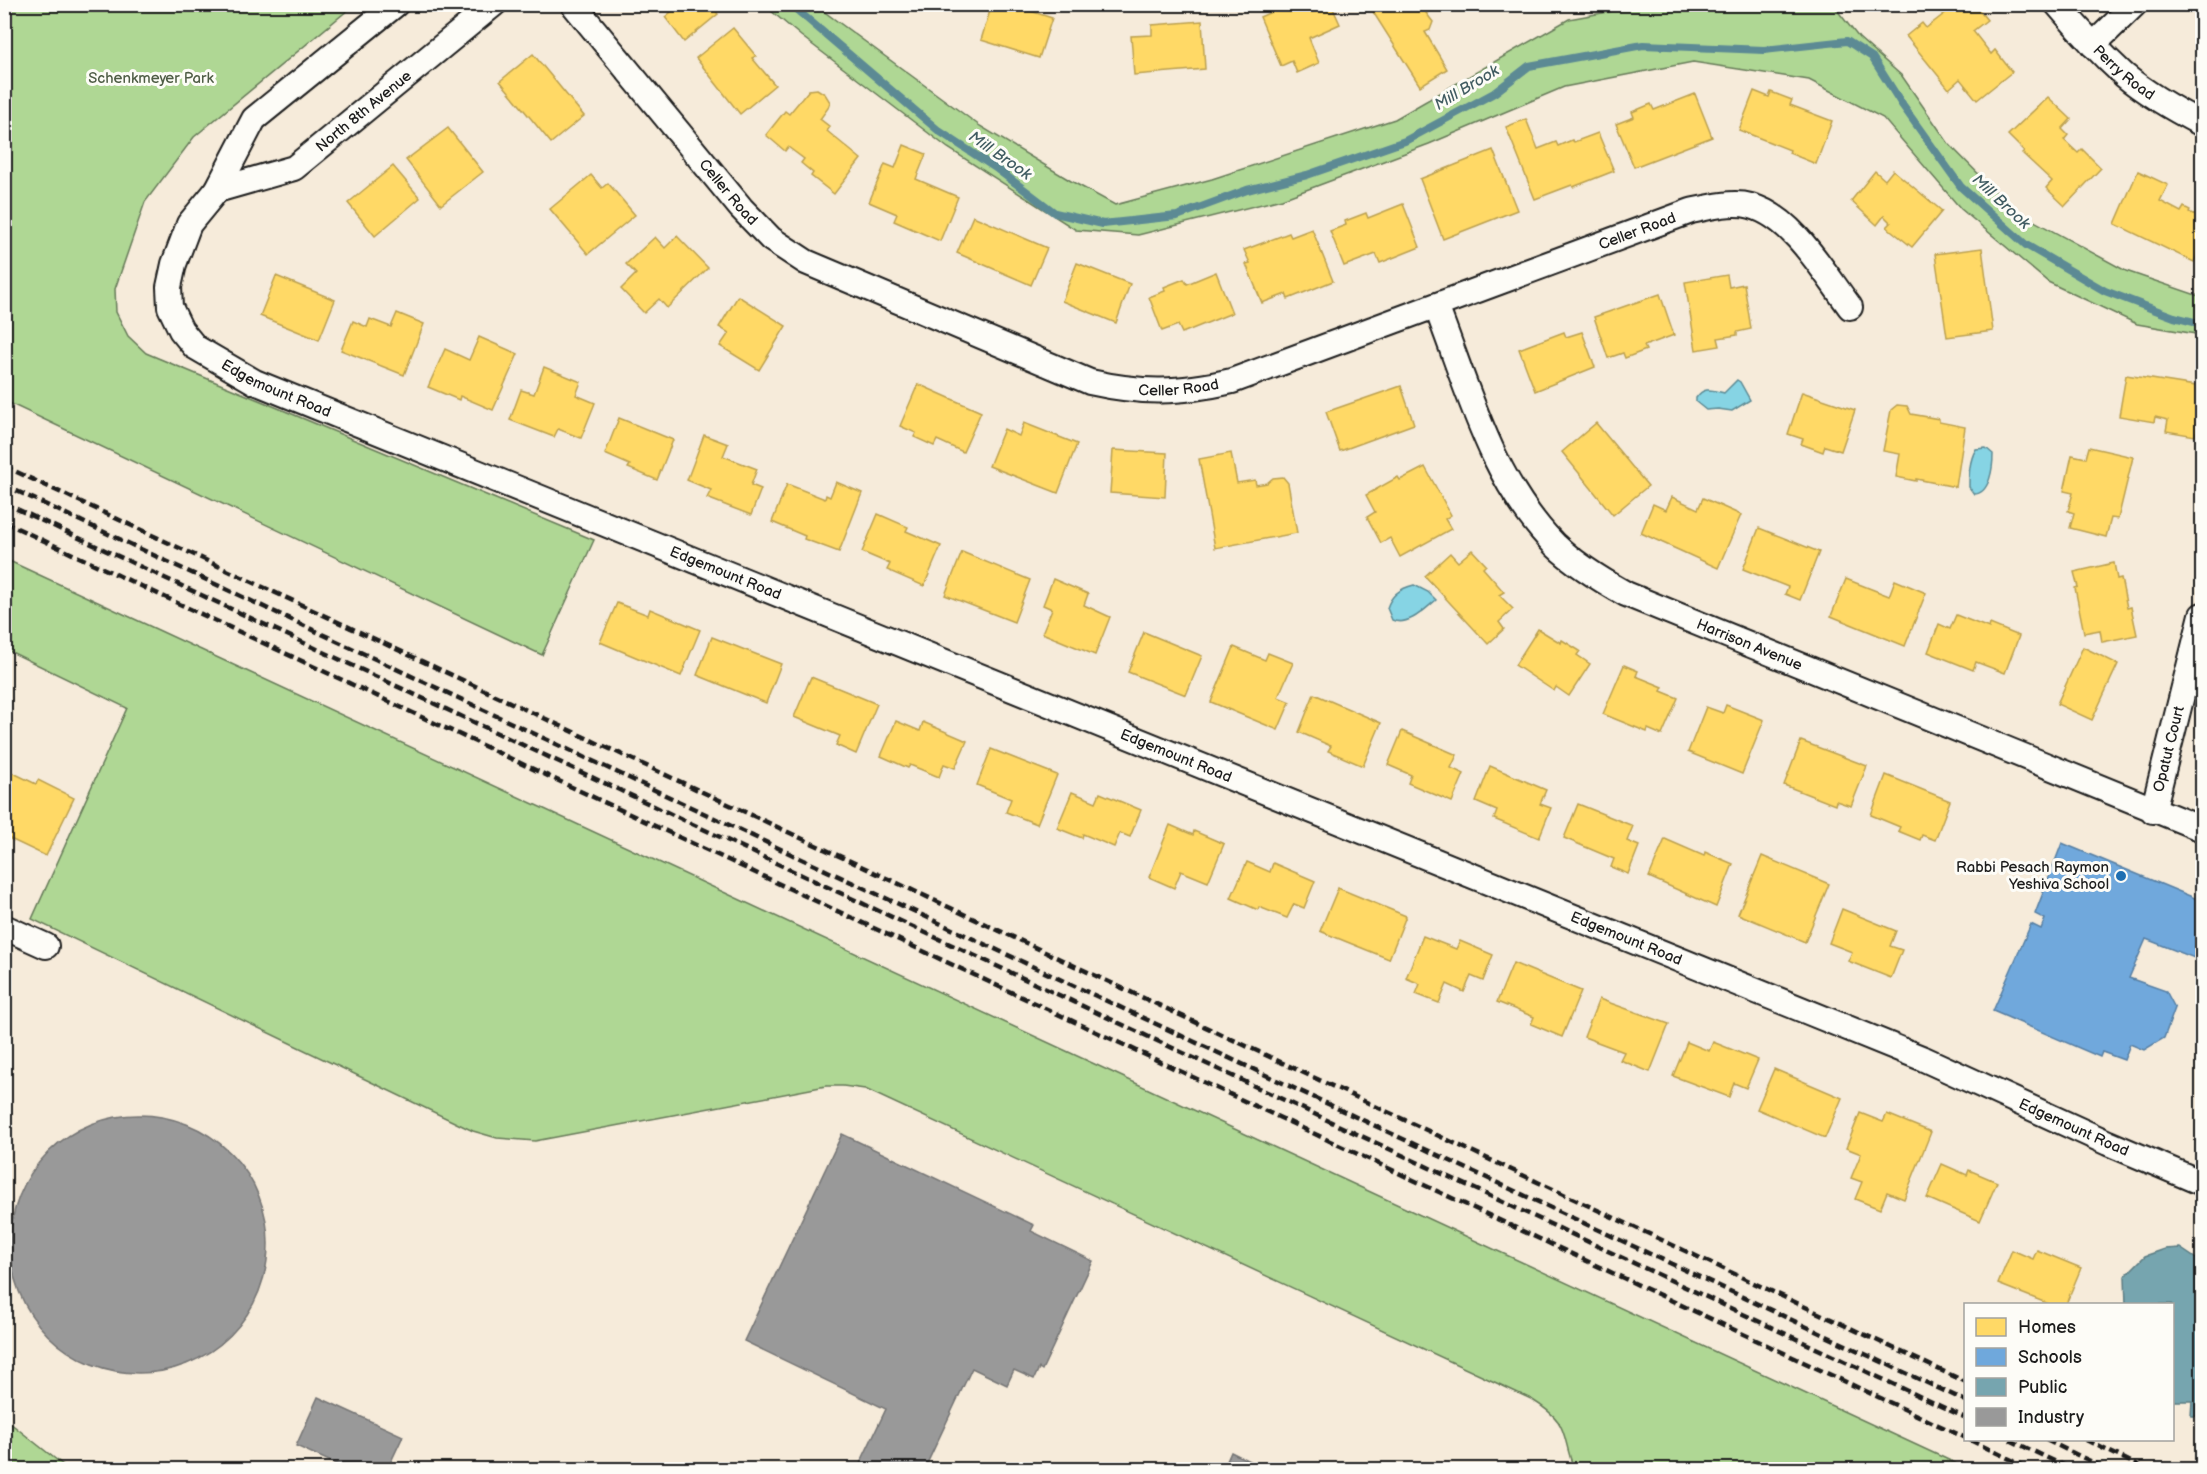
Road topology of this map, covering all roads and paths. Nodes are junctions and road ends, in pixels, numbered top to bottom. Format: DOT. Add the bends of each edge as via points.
graph roads {
  1 [pos="396,4"];
  2 [pos="494,4"];
  3 [pos="573,4"];
  4 [pos="2056,4"];
  5 [pos="2134,4"];
  6 [pos="2093,45"];
  7 [pos="2202,124"];
  8 [pos="217,190"];
  9 [pos="1436,306"];
  10 [pos="1850,307"];
  11 [pos="2202,615"];
  12 [pos="2153,811"];
  13 [pos="2202,829"];
  14 [pos="4,927"];
  15 [pos="46,946"];
  16 [pos="2202,1183"];
  1 -- 8 [label="street" via="254,119"];
  2 -- 8 [label="street, North 8th Avenue" via="294,168"];
  3 -- 9 [label="street, Celler Road" via="771,239 806,262 1090,382 1157,392 1232,381"];
  4 -- 6 [label="street, Perry Road"];
  5 -- 6 [label="street"];
  6 -- 7 [label="street, Perry Road" via="2135,83"];
  8 -- 16 [label="street, Edgemount Road" via="189,224 174,264 170,308 195,347 255,382 1924,1059"];
  9 -- 10 [label="street, Celler Road" via="1691,211 1750,206 1774,217 1799,239"];
  9 -- 12 [label="street, Harrison Avenue" via="1490,447 1506,478 1543,531 1589,573 1626,594"];
  11 -- 12 [label="street, Opatut Court"];
  12 -- 13 [label="street, Harrison Avenue"];
  14 -- 15 [label="street"];
}
